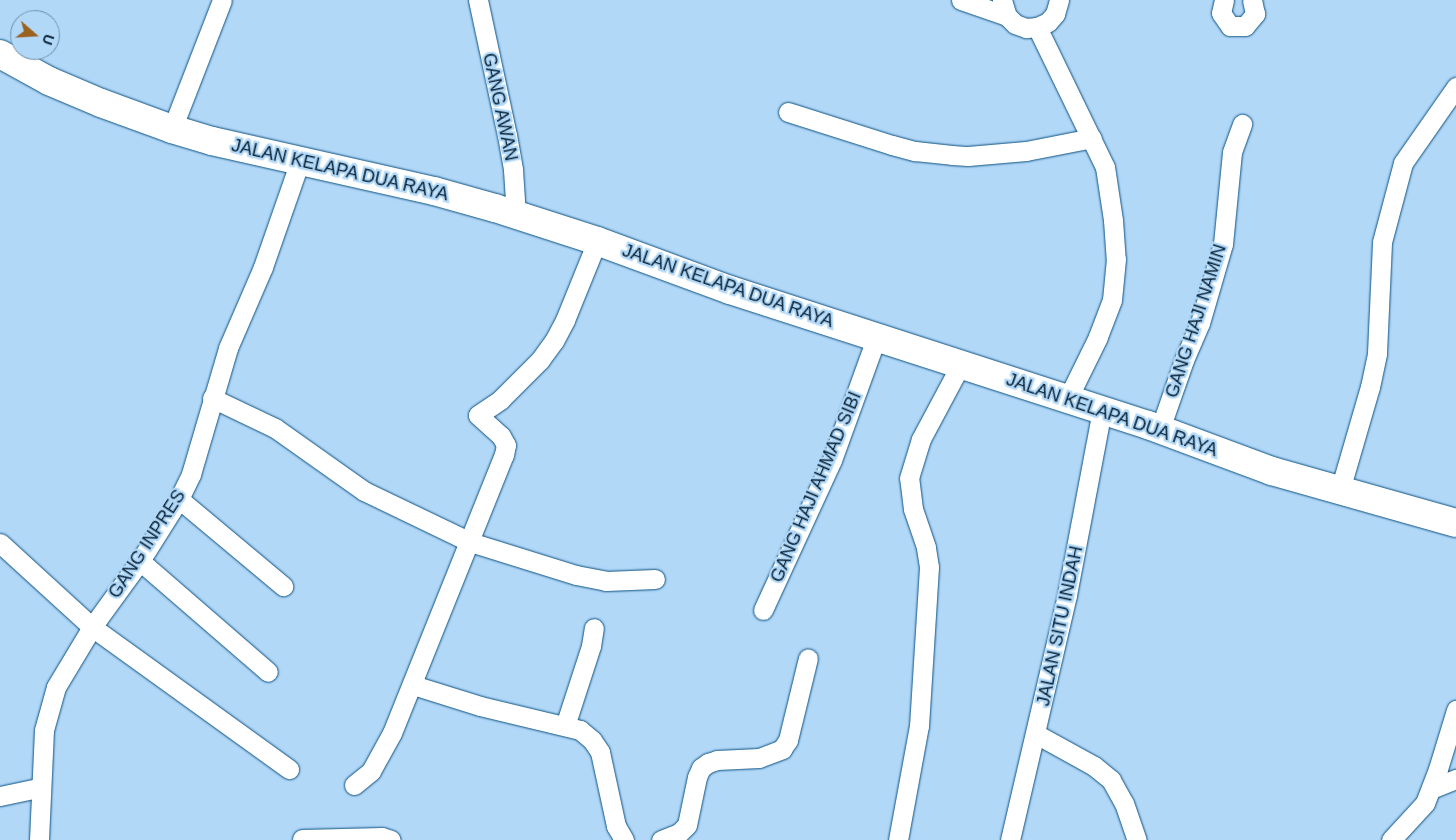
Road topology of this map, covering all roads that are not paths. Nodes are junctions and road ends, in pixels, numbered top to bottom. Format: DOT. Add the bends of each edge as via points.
graph roads {
  1 [pos="222,0"];
  2 [pos="478,0"];
  3 [pos="961,0"];
  4 [pos="1059,0"];
  5 [pos="1224,0"];
  6 [pos="1252,0"];
  7 [pos="1005,8"];
  8 [pos="1037,28"];
  9 [pos="0,54"];
  10 [pos="1456,87"];
  11 [pos="788,112"];
  12 [pos="1242,124"];
  13 [pos="172,129"];
  14 [pos="1092,138"];
  15 [pos="300,161"];
  16 [pos="516,215"];
  17 [pos="597,241"];
  18 [pos="877,336"];
  19 [pos="949,359"];
  20 [pos="212,398"];
  21 [pos="1068,398"];
  22 [pos="1102,410"];
  23 [pos="1160,429"];
  24 [pos="1340,490"];
  25 [pos="179,499"];
  26 [pos="1456,523"];
  27 [pos="470,542"];
  28 [pos="0,543"];
  29 [pos="140,560"];
  30 [pos="655,579"];
  31 [pos="283,586"];
  32 [pos="763,610"];
  33 [pos="92,627"];
  34 [pos="594,628"];
  35 [pos="808,658"];
  36 [pos="268,672"];
  37 [pos="413,685"];
  38 [pos="1456,710"];
  39 [pos="565,726"];
  40 [pos="1036,734"];
  41 [pos="289,769"];
  42 [pos="1456,778"];
  43 [pos="354,785"];
  44 [pos="39,788"];
  45 [pos="1431,789"];
  46 [pos="0,796"];
  47 [pos="302,839"];
  48 [pos="39,840"];
  49 [pos="391,840"];
  50 [pos="624,840"];
  51 [pos="661,840"];
  52 [pos="898,840"];
  53 [pos="1010,840"];
  54 [pos="1137,840"];
  55 [pos="1391,840"];
  1 -- 13 [label="street"];
  2 -- 16 [label="street, GANG AWAN" via="507,135"];
  3 -- 7 [label="street"];
  4 -- 8 [label="street" via="1055,14"];
  5 -- 6 [label="street" via="1221,13 1230,26 1245,26 1255,14"];
  7 -- 8 [label="street" via="1015,24"];
  8 -- 14 [label="street"];
  9 -- 13 [label="main road, JALAN KELAPA DUA RAYA" via="66,88"];
  10 -- 24 [label="street" via="1403,163 1382,242 1377,353"];
  11 -- 14 [label="street" via="892,145 943,154 968,156 1026,150"];
  12 -- 23 [label="street, GANG HAJI NAMIN" via="1232,152 1223,244 1200,323"];
  13 -- 15 [label="main road, JALAN KELAPA DUA RAYA"];
  14 -- 21 [label="street" via="1105,167 1109,188 1115,279 1112,300 1103,324"];
  15 -- 16 [label="main road, JALAN KELAPA DUA RAYA" via="434,191"];
  15 -- 20 [label="street, GANG INPRES"];
  16 -- 17 [label="main road, JALAN KELAPA DUA RAYA"];
  17 -- 18 [label="main road, JALAN KELAPA DUA RAYA" via="730,290"];
  17 -- 27 [label="street" via="554,341 540,360 500,400 478,415 502,436 506,446"];
  18 -- 19 [label="main road, JALAN KELAPA DUA RAYA"];
  18 -- 32 [label="street, GANG HAJI AHMAD SIBI" via="832,460"];
  19 -- 21 [label="main road, JALAN KELAPA DUA RAYA"];
  19 -- 52 [label="street" via="908,478 929,567 919,726"];
  20 -- 25 [label="street, GANG INPRES" via="191,474"];
  20 -- 27 [label="street" via="275,428 364,491"];
  21 -- 22 [label="main road, JALAN KELAPA DUA RAYA"];
  22 -- 23 [label="main road, JALAN KELAPA DUA RAYA"];
  22 -- 40 [label="street, JALAN SITU INDAH" via="1071,576"];
  23 -- 24 [label="main road, JALAN KELAPA DUA RAYA" via="1272,471"];
  24 -- 26 [label="main road, JALAN KELAPA DUA RAYA"];
  25 -- 29 [label="street, GANG INPRES"];
  25 -- 31 [label="street"];
  27 -- 30 [label="street" via="576,575 606,581"];
  27 -- 37 [label="street"];
  28 -- 33 [label="street"];
  29 -- 33 [label="street, GANG INPRES"];
  29 -- 36 [label="street"];
  33 -- 41 [label="street"];
  33 -- 44 [label="street, GANG INPRES" via="56,687 49,706"];
  34 -- 39 [label="street"];
  35 -- 51 [label="street" via="788,740 782,749 759,758 717,760 701,768 687,825 674,836"];
  37 -- 39 [label="street" via="480,706"];
  37 -- 43 [label="street" via="380,757 371,771"];
  38 -- 45 [label="street"];
  39 -- 50 [label="street" via="580,730 600,752 616,826"];
  40 -- 53 [label="street, JALAN SITU INDAH"];
  40 -- 54 [label="street" via="1094,766 1111,780 1124,803"];
  42 -- 45 [label="street"];
  44 -- 46 [label="street"];
  44 -- 48 [label="street, GANG INPRES"];
  45 -- 55 [label="street" via="1425,803"];
  47 -- 49 [label="street" via="382,837"];
}
